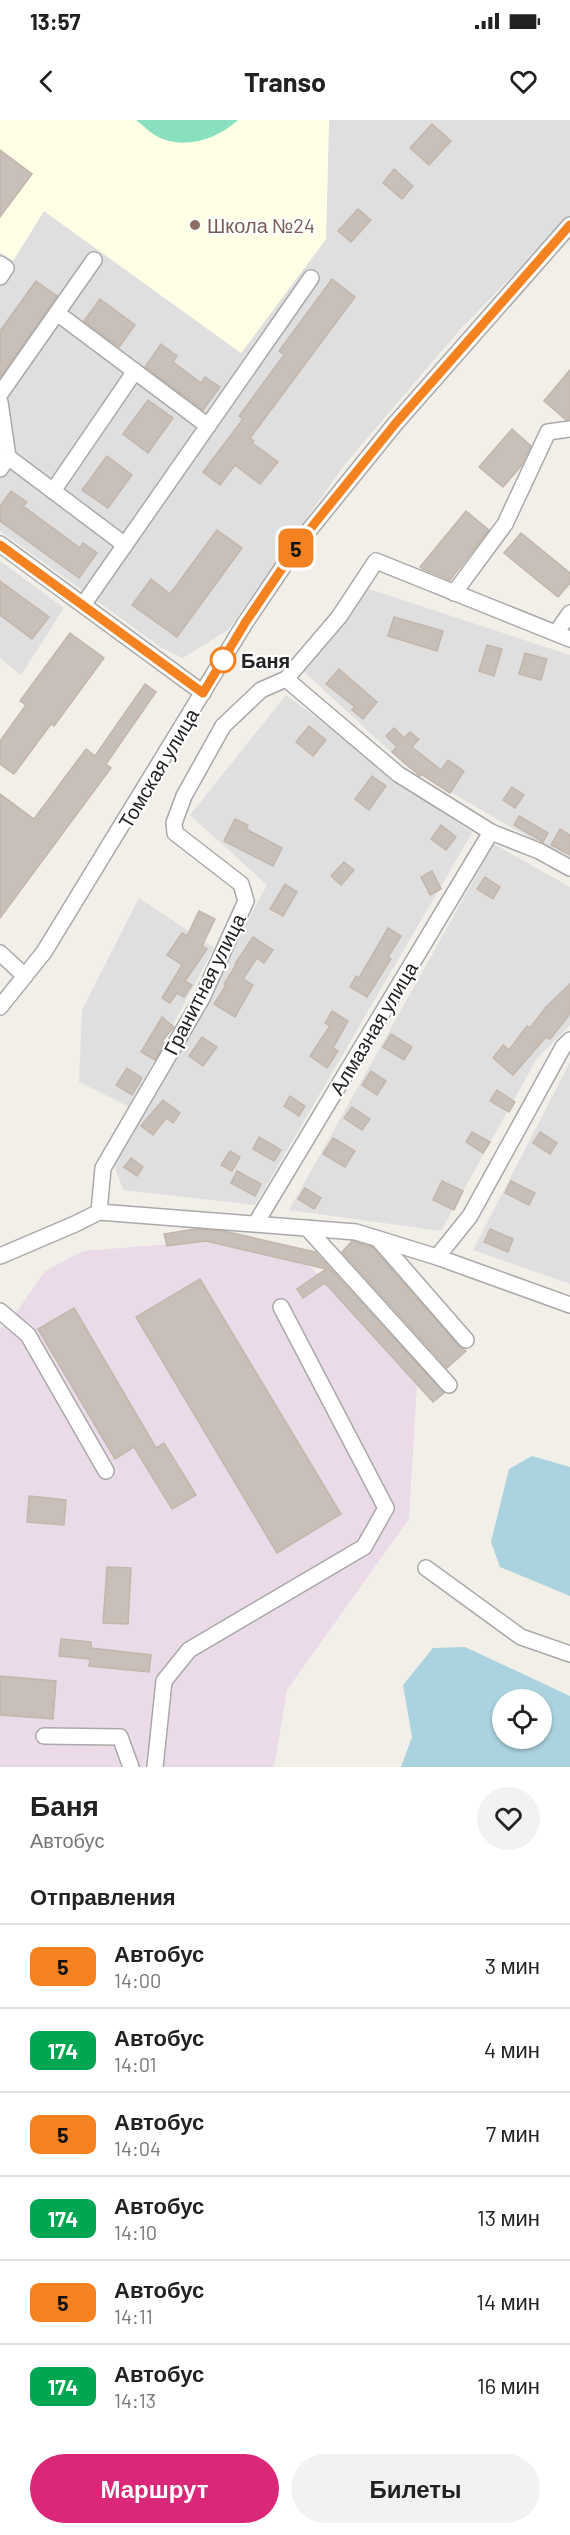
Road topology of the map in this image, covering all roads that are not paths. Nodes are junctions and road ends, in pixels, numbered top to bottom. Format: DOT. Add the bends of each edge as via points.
graph roads {
  1 [pos="570,225"];
  2 [pos="94,260"];
  3 [pos="0,264"];
  4 [pos="0,277"];
  5 [pos="310,278"];
  6 [pos="57,313"];
  7 [pos="135,371"];
  8 [pos="0,394"];
  9 [pos="0,402"];
  10 [pos="208,426"];
  11 [pos="570,429"];
  12 [pos="4,463"];
  13 [pos="53,491"];
  14 [pos="0,544"];
  15 [pos="125,545"];
  16 [pos="454,592"];
  17 [pos="83,605"];
  18 [pos="570,614"];
  19 [pos="563,636"];
  20 [pos="286,679"];
  21 [pos="203,693"];
  22 [pos="491,832"];
  23 [pos="570,868"];
  24 [pos="0,953"];
  25 [pos="25,976"];
  26 [pos="0,1007"];
  27 [pos="570,1040"];
  28 [pos="99,1212"];
  29 [pos="256,1223"];
  30 [pos="307,1228"];
  31 [pos="378,1239"];
  32 [pos="0,1256"];
  33 [pos="437,1257"];
  34 [pos="570,1305"];
  35 [pos="281,1307"];
  36 [pos="0,1311"];
  37 [pos="466,1340"];
  38 [pos="449,1385"];
  39 [pos="106,1471"];
  40 [pos="426,1568"];
  41 [pos="570,1654"];
  42 [pos="44,1736"];
  43 [pos="131,1767"];
  44 [pos="155,1767"];
  1 -- 21 [label="street, Томская улица" via="395,424 302,539"];
  2 -- 6 [label="street"];
  3 -- 4 [label="street" via="6,268"];
  5 -- 10 [label="street"];
  6 -- 7 [label="street"];
  6 -- 8 [label="street"];
  7 -- 10 [label="street"];
  7 -- 13 [label="street"];
  9 -- 12 [label="street"];
  10 -- 15 [label="street"];
  11 -- 16 [label="street" via="548,432 505,524"];
  12 -- 13 [label="street"];
  13 -- 15 [label="street"];
  14 -- 17 [label="street"];
  15 -- 17 [label="street"];
  16 -- 19 [label="street"];
  16 -- 20 [label="street, Гранитная улица" via="376,561 339,617"];
  17 -- 21 [label="street"];
  18 -- 19 [label="street"];
  20 -- 22 [label="street" via="398,774"];
  20 -- 28 [label="street, Гранитная улица" via="261,690 223,726 184,796 174,823 175,833 241,884 246,901 202,998 103,1168"];
  21 -- 25 [label="street, Томская улица" via="44,952"];
  22 -- 23 [label="street"];
  22 -- 29 [label="street, Алмазная улица"];
  24 -- 25 [label="street"];
  25 -- 26 [label="street, Томская улица"];
  27 -- 33 [label="street" via="470,1216"];
  28 -- 29 [label="street"];
  28 -- 32 [label="street"];
  29 -- 30 [label="street"];
  30 -- 31 [label="street" via="356,1232"];
  30 -- 38 [label="street"];
  31 -- 33 [label="street"];
  31 -- 37 [label="street"];
  33 -- 34 [label="street"];
  35 -- 44 [label="street" via="386,1508 364,1547 189,1650 164,1681"];
  36 -- 39 [label="street" via="28,1335"];
  40 -- 41 [label="street" via="521,1637"];
  42 -- 43 [label="street" via="120,1737"];
}
